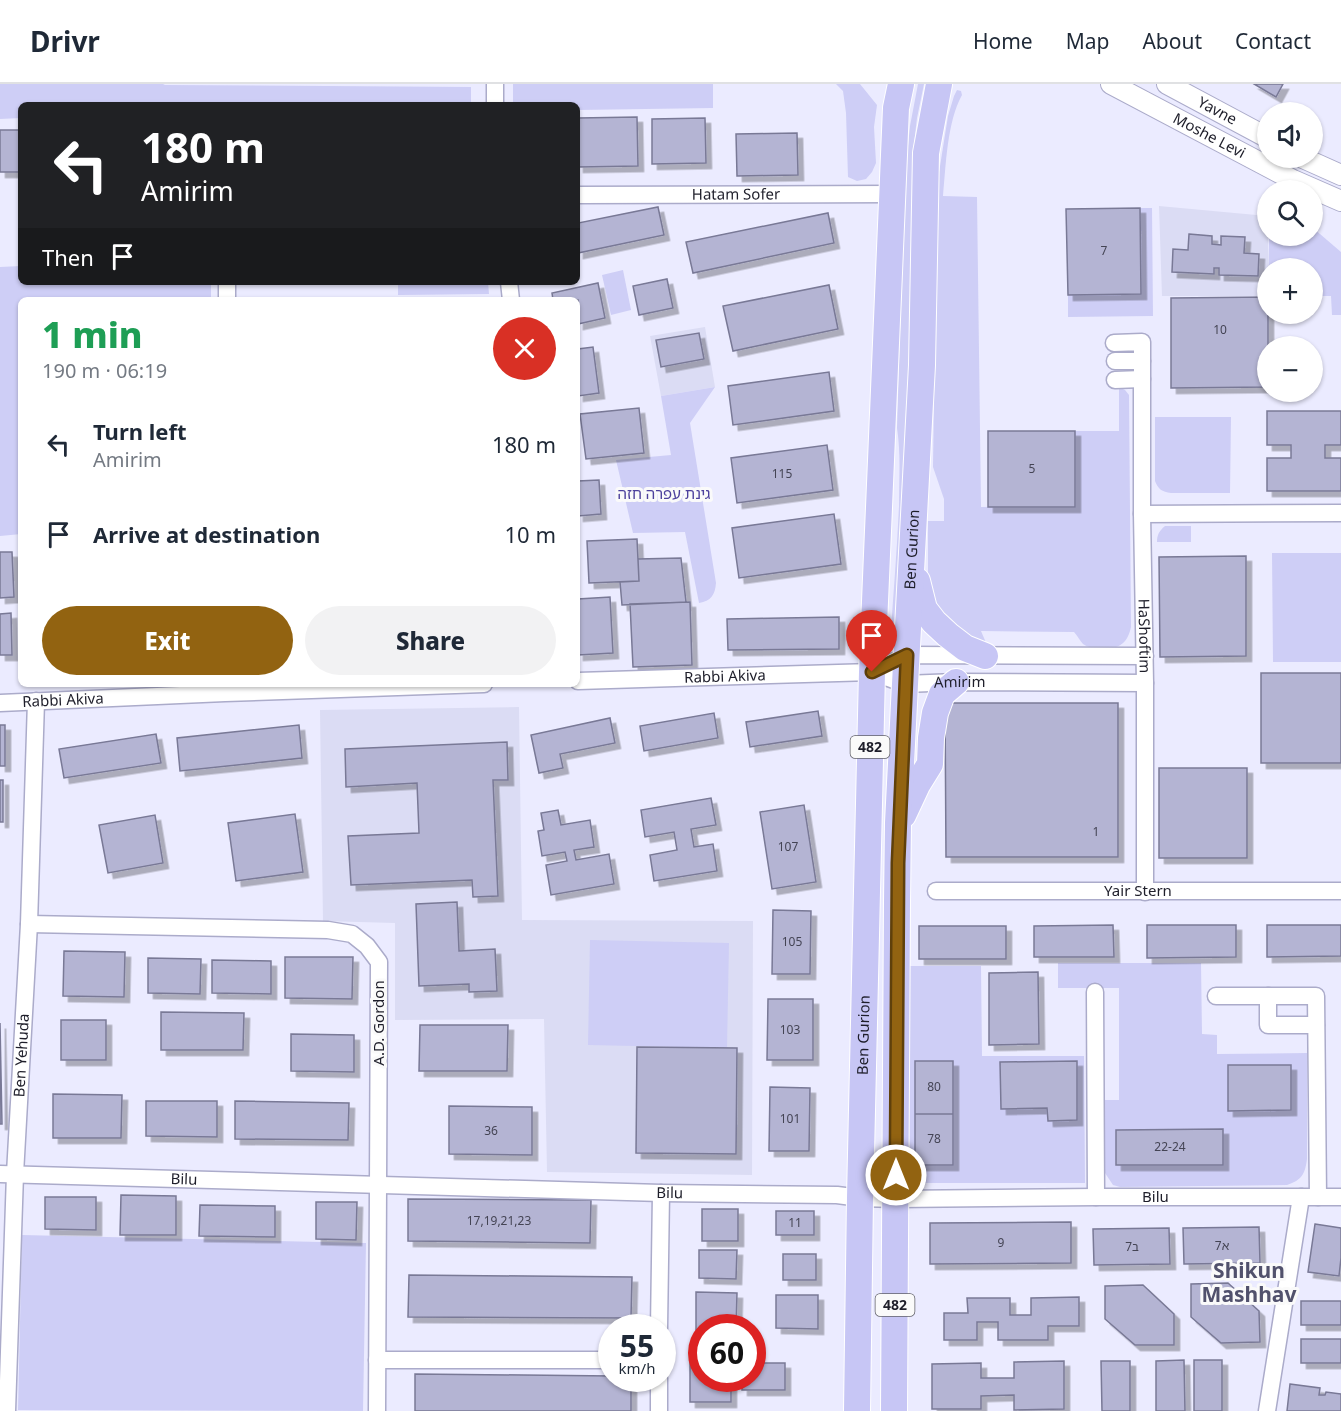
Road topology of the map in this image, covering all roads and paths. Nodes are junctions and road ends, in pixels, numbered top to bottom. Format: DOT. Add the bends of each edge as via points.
graph roads {
  1 [pos="495,84"];
  2 [pos="901,84"];
  3 [pos="939,84"];
  4 [pos="1112,84"];
  5 [pos="1167,84"];
  6 [pos="495,102"];
  7 [pos="1257,132"];
  8 [pos="1323,167"];
  9 [pos="1341,175"];
  10 [pos="893,194"];
  11 [pos="580,195"];
  12 [pos="1341,201"];
  13 [pos="1114,343"];
  14 [pos="1142,361"];
  15 [pos="1115,362"];
  16 [pos="1142,379"];
  17 [pos="1115,380"];
  18 [pos="1341,513"];
  19 [pos="1142,514"];
  20 [pos="912,555"];
  21 [pos="907,655"];
  22 [pos="985,656"];
  23 [pos="1145,656"];
  24 [pos="872,672"];
  25 [pos="580,681"];
  26 [pos="957,682"];
  27 [pos="1145,683"];
  28 [pos="905,684"];
  29 [pos="290,687"];
  30 [pos="225,688"];
  31 [pos="36,701"];
  32 [pos="0,703"];
  33 [pos="898,823"];
  34 [pos="936,891"];
  35 [pos="1341,891"];
  36 [pos="1145,892"];
  37 [pos="29,924"];
  38 [pos="1095,992"];
  39 [pos="1216,996"];
  40 [pos="1268,996"];
  41 [pos="1316,1025"];
  42 [pos="7,1174"];
  43 [pos="379,1184"];
  44 [pos="661,1193"];
  45 [pos="1096,1197"];
  46 [pos="1309,1197"];
  47 [pos="1341,1197"];
  48 [pos="860,1198"];
  49 [pos="896,1199"];
  50 [pos="659,1314"];
  51 [pos="377,1360"];
  52 [pos="598,1360"];
  53 [pos="659,1392"];
  54 [pos="7,1411"];
  55 [pos="377,1411"];
  56 [pos="659,1411"];
  57 [pos="857,1411"];
  58 [pos="894,1411"];
  59 [pos="1268,1411"];
  1 -- 6 [label="street"];
  2 -- 10 [label="main road, Ben Gurion / 482" via="896,108"];
  3 -- 20 [label="main road, Ben Gurion / 482" via="926,153 922,365"];
  4 -- 12 [label="street, Moshe Levi" via="1293,180"];
  5 -- 7 [label="street, Yavne"];
  8 -- 9 [label="street"];
  10 -- 11 [label="street, Hatam Sofer"];
  10 -- 24 [label="main road, Ben Gurion / 482"];
  13 -- 14 [label="street" via="1142,342"];
  14 -- 15 [label="street"];
  14 -- 16 [label="street, HaShoftim"];
  16 -- 17 [label="street"];
  16 -- 19 [label="street, HaShoftim"];
  18 -- 19 [label="street"];
  19 -- 23 [label="street, HaShoftim"];
  20 -- 21 [label="main road, Ben Gurion / 482"];
  20 -- 22 [label="main road" via="924,609 948,635"];
  21 -- 22 [label="street, Amirim"];
  21 -- 24 [label="street, Amirim"];
  21 -- 28 [label="main road, Ben Gurion / 482"];
  22 -- 23 [label="street, Amirim"];
  23 -- 27 [label="street, HaShoftim"];
  24 -- 25 [label="street, Rabbi Akiva"];
  24 -- 28 [label="street, Amirim"];
  24 -- 48 [label="main road, Ben Gurion / 482"];
  26 -- 27 [label="street, Amirim"];
  26 -- 28 [label="street, Amirim"];
  26 -- 33 [label="main road" via="942,694 935,713 930,764"];
  27 -- 36 [label="street, HaShoftim"];
  28 -- 33 [label="main road, Ben Gurion / 482"];
  29 -- 30 [label="street, Rabbi Akiva"];
  30 -- 31 [label="street, Rabbi Akiva"];
  31 -- 32 [label="street, Rabbi Akiva"];
  31 -- 37 [label="street, Ben Yehuda"];
  33 -- 49 [label="main road, Ben Gurion / 482"];
  34 -- 36 [label="street, Yair Stern"];
  35 -- 36 [label="street, Yair Stern"];
  37 -- 42 [label="street, Ben Yehuda"];
  37 -- 43 [label="street, A.D. Gordon" via="328,930 352,934 379,962"];
  38 -- 45 [label="street"];
  39 -- 40 [label="street"];
  40 -- 41 [label="street" via="1316,996"];
  40 -- 41 [label="street" via="1268,1025"];
  41 -- 46 [label="street"];
  42 -- 43 [label="street, Bilu"];
  42 -- 54 [label="street, Ben Yehuda"];
  43 -- 44 [label="street, Bilu"];
  43 -- 51 [label="street, A.D. Gordon"];
  44 -- 48 [label="street, Bilu"];
  44 -- 50 [label="street"];
  45 -- 46 [label="street, Bilu"];
  45 -- 49 [label="street, Bilu"];
  46 -- 47 [label="street, Bilu"];
  46 -- 59 [label="street"];
  48 -- 49 [label="street, Bilu"];
  48 -- 57 [label="main road, Ben Gurion / 482"];
  49 -- 58 [label="main road, Ben Gurion / 482"];
  51 -- 52 [label="street"];
  51 -- 55 [label="street, A.D. Gordon"];
  53 -- 56 [label="street"];
}
